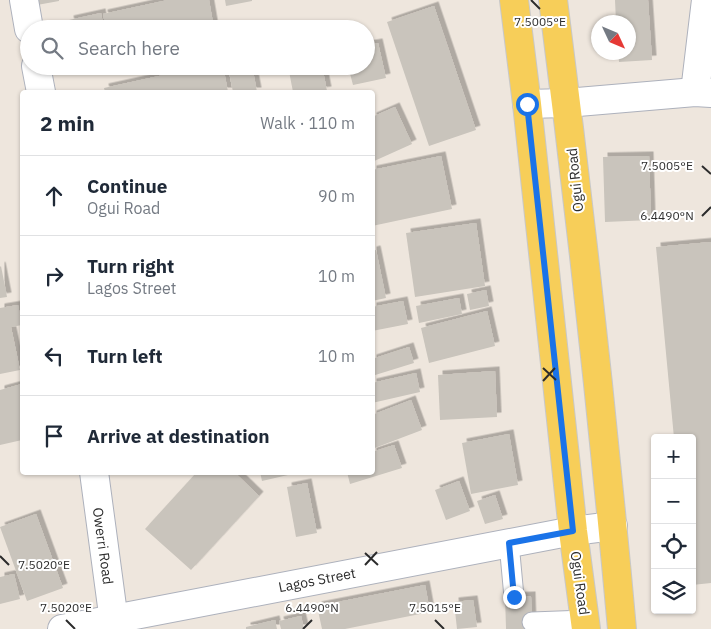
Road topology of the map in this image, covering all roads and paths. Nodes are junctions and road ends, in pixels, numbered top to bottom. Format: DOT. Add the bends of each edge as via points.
graph roads {
  1 [pos="24,0"];
  2 [pos="514,0"];
  3 [pos="553,0"];
  4 [pos="706,0"];
  5 [pos="27,20"];
  6 [pos="38,75"];
  7 [pos="41,90"];
  8 [pos="703,93"];
  9 [pos="566,103"];
  10 [pos="527,104"];
  11 [pos="94,475"];
  12 [pos="613,526"];
  13 [pos="573,531"];
  14 [pos="509,543"];
  15 [pos="514,597"];
  16 [pos="532,622"];
  17 [pos="114,624"];
  18 [pos="586,625"];
  19 [pos="62,629"];
  20 [pos="622,629"];
  1 -- 5 [label="street"];
  2 -- 10 [label="main road, Ogui Road"];
  3 -- 9 [label="main road, Ogui Road"];
  4 -- 8 [label="street"];
  6 -- 7 [label="street"];
  8 -- 9 [label="street"];
  9 -- 10 [label="street"];
  9 -- 12 [label="main road, Ogui Road"];
  10 -- 13 [label="main road, Ogui Road"];
  11 -- 17 [label="street, Owerri Road"];
  12 -- 13 [label="street, Lagos Street"];
  12 -- 20 [label="main road, Ogui Road"];
  13 -- 14 [label="street, Lagos Street"];
  13 -- 18 [label="main road, Ogui Road"];
  14 -- 15 [label="lane"];
  14 -- 17 [label="street, Lagos Street"];
  16 -- 18 [label="lane"];
  17 -- 19 [label="street, Lagos Street"];
}
